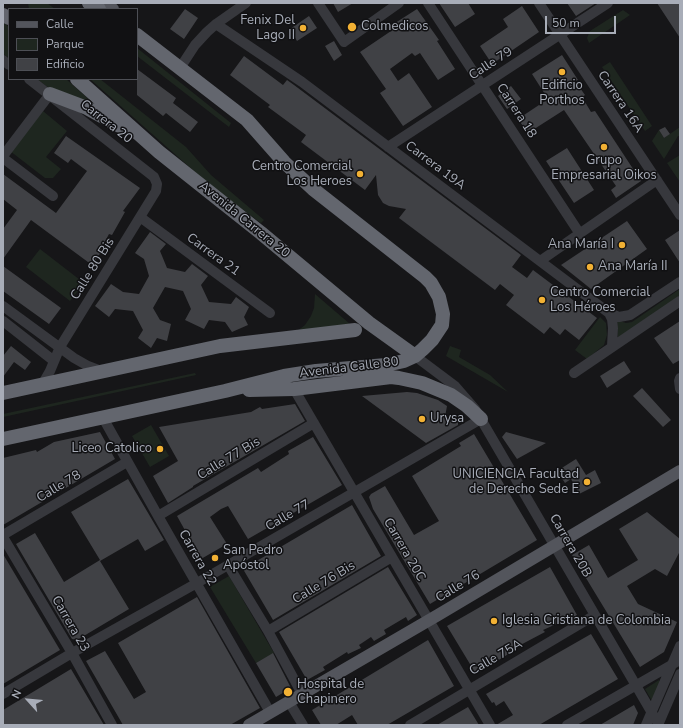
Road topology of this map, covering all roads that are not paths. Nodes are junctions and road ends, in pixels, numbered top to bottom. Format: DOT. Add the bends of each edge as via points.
graph roads {
  1 [pos="246,3"];
  2 [pos="318,3"];
  3 [pos="399,3"];
  4 [pos="428,3"];
  5 [pos="539,3"];
  6 [pos="608,3"];
  7 [pos="216,24"];
  8 [pos="138,33"];
  9 [pos="560,35"];
  10 [pos="138,36"];
  11 [pos="150,43"];
  12 [pos="180,68"];
  13 [pos="30,80"];
  14 [pos="78,80"];
  15 [pos="483,85"];
  16 [pos="50,94"];
  17 [pos="143,139"];
  18 [pos="388,147"];
  19 [pos="3,157"];
  20 [pos="657,180"];
  21 [pos="156,192"];
  22 [pos="53,196"];
  23 [pos="680,215"];
  24 [pos="140,217"];
  25 [pos="580,234"];
  26 [pos="540,261"];
  27 [pos="680,282"];
  28 [pos="680,301"];
  29 [pos="3,306"];
  30 [pos="270,313"];
  31 [pos="609,313"];
  32 [pos="3,321"];
  33 [pos="355,330"];
  34 [pos="612,346"];
  35 [pos="60,348"];
  36 [pos="415,356"];
  37 [pos="54,361"];
  38 [pos="102,371"];
  39 [pos="574,373"];
  40 [pos="680,378"];
  41 [pos="42,385"];
  42 [pos="294,389"];
  43 [pos="680,389"];
  44 [pos="225,391"];
  45 [pos="3,393"];
  46 [pos="102,416"];
  47 [pos="481,419"];
  48 [pos="314,423"];
  49 [pos="3,438"];
  50 [pos="127,462"];
  51 [pos="680,471"];
  52 [pos="354,492"];
  53 [pos="158,516"];
  54 [pos="3,536"];
  55 [pos="554,545"];
  56 [pos="392,557"];
  57 [pos="228,565"];
  58 [pos="197,583"];
  59 [pos="595,615"];
  60 [pos="429,620"];
  61 [pos="268,631"];
  62 [pos="680,646"];
  63 [pos="72,653"];
  64 [pos="676,662"];
  65 [pos="680,674"];
  66 [pos="636,685"];
  67 [pos="469,689"];
  68 [pos="3,694"];
  69 [pos="302,694"];
  70 [pos="289,702"];
  71 [pos="270,712"];
  72 [pos="652,712"];
  73 [pos="112,725"];
  74 [pos="249,725"];
  75 [pos="303,725"];
  76 [pos="410,725"];
  77 [pos="490,725"];
  78 [pos="567,725"];
  79 [pos="646,725"];
  80 [pos="659,725"];
  1 -- 7 [label="street"];
  2 -- 3 [label="street" via="344,42"];
  4 -- 15 [label="street, Carrera 18"];
  5 -- 9 [label="street, Carrera 16A"];
  6 -- 9 [label="street, Calle 79"];
  7 -- 12 [label="street" via="195,45"];
  7 -- 18 [label="street, Carrera 19A" via="302,82"];
  8 -- 11 [label="main road"];
  9 -- 15 [label="street, Calle 79"];
  9 -- 20 [label="street, Carrera 16A"];
  10 -- 11 [label="highway"];
  11 -- 12 [label="highway"];
  12 -- 36 [label="highway, Avenida Calle 80" via="247,120 284,162 313,189 413,266 431,283 439,297 443,314 442,325 432,340"];
  13 -- 16 [label="street, Carrera 20"];
  14 -- 17 [label="highway, Avenida Carrera 20"];
  15 -- 18 [label="street, Calle 79"];
  15 -- 25 [label="street, Carrera 18"];
  16 -- 17 [label="highway" via="87,108"];
  16 -- 19 [label="street"];
  16 -- 21 [label="street, Carrera 20" via="149,173 157,181"];
  17 -- 36 [label="highway, Avenida Carrera 20" via="369,323"];
  18 -- 26 [label="street, Carrera 19A"];
  19 -- 22 [label="street"];
  20 -- 23 [label="street, Carrera 16A"];
  20 -- 25 [label="street"];
  21 -- 24 [label="street, Calle 80 Bis"];
  24 -- 30 [label="street, Carrera 21"];
  24 -- 35 [label="street, Calle 80 Bis"];
  25 -- 26 [label="street"];
  26 -- 31 [label="street, Carrera 19A"];
  27 -- 31 [label="street" via="630,315 619,318"];
  28 -- 34 [label="street"];
  29 -- 35 [label="street"];
  31 -- 34 [label="street" via="613,328"];
  32 -- 37 [label="street"];
  33 -- 38 [label="highway" via="220,346"];
  34 -- 39 [label="street"];
  35 -- 37 [label="street, Calle 80 Bis"];
  35 -- 38 [label="street" via="81,362"];
  36 -- 44 [label="highway, Avenida Calle 80" via="394,363 284,376"];
  36 -- 47 [label="street, Carrera 20B" via="461,392"];
  37 -- 41 [label="street"];
  38 -- 41 [label="highway"];
  40 -- 43 [label="street"];
  41 -- 45 [label="highway"];
  42 -- 44 [label="highway"];
  42 -- 47 [label="highway" via="399,378 422,383 451,395"];
  42 -- 48 [label="street, Carrera 20C"];
  44 -- 46 [label="highway, Avenida Calle 80"];
  46 -- 49 [label="highway, Avenida Calle 80"];
  46 -- 50 [label="street, Carrera 22"];
  47 -- 52 [label="street, Calle 77"];
  47 -- 55 [label="street, Carrera 20B"];
  48 -- 52 [label="street, Carrera 20C"];
  48 -- 53 [label="street, Calle 77 Bis"];
  50 -- 53 [label="street, Carrera 22"];
  50 -- 54 [label="street, Calle 78"];
  51 -- 55 [label="main road, Calle 76"];
  52 -- 56 [label="street, Carrera 20C"];
  52 -- 57 [label="street, Calle 77"];
  53 -- 58 [label="street, Carrera 22"];
  54 -- 63 [label="street, Carrera 23"];
  55 -- 59 [label="street, Carrera 20B"];
  55 -- 60 [label="main road, Calle 76"];
  56 -- 60 [label="street, Carrera 20C"];
  56 -- 61 [label="street, Calle 76 Bis"];
  57 -- 58 [label="street, Calle 77"];
  57 -- 61 [label="street"];
  58 -- 63 [label="street, Calle 77"];
  58 -- 71 [label="street, Carrera 22"];
  59 -- 66 [label="street, Carrera 20B"];
  59 -- 67 [label="street, Calle 75A"];
  60 -- 67 [label="street, Carrera 20C"];
  60 -- 69 [label="main road, Calle 76"];
  61 -- 69 [label="street"];
  62 -- 64 [label="street"];
  63 -- 68 [label="street, Calle 77"];
  63 -- 73 [label="street, Carrera 23"];
  64 -- 66 [label="street"];
  64 -- 72 [label="street"];
  65 -- 80 [label="street"];
  66 -- 72 [label="street, Carrera 20B"];
  66 -- 78 [label="street"];
  67 -- 76 [label="street, Calle 75A"];
  67 -- 77 [label="street, Carrera 20C"];
  69 -- 70 [label="main road, Calle 76"];
  70 -- 71 [label="main road, Calle 76"];
  70 -- 75 [label="street"];
  71 -- 74 [label="main road, Calle 76"];
  72 -- 79 [label="street"];
  72 -- 80 [label="street, Carrera 20B"];
}
